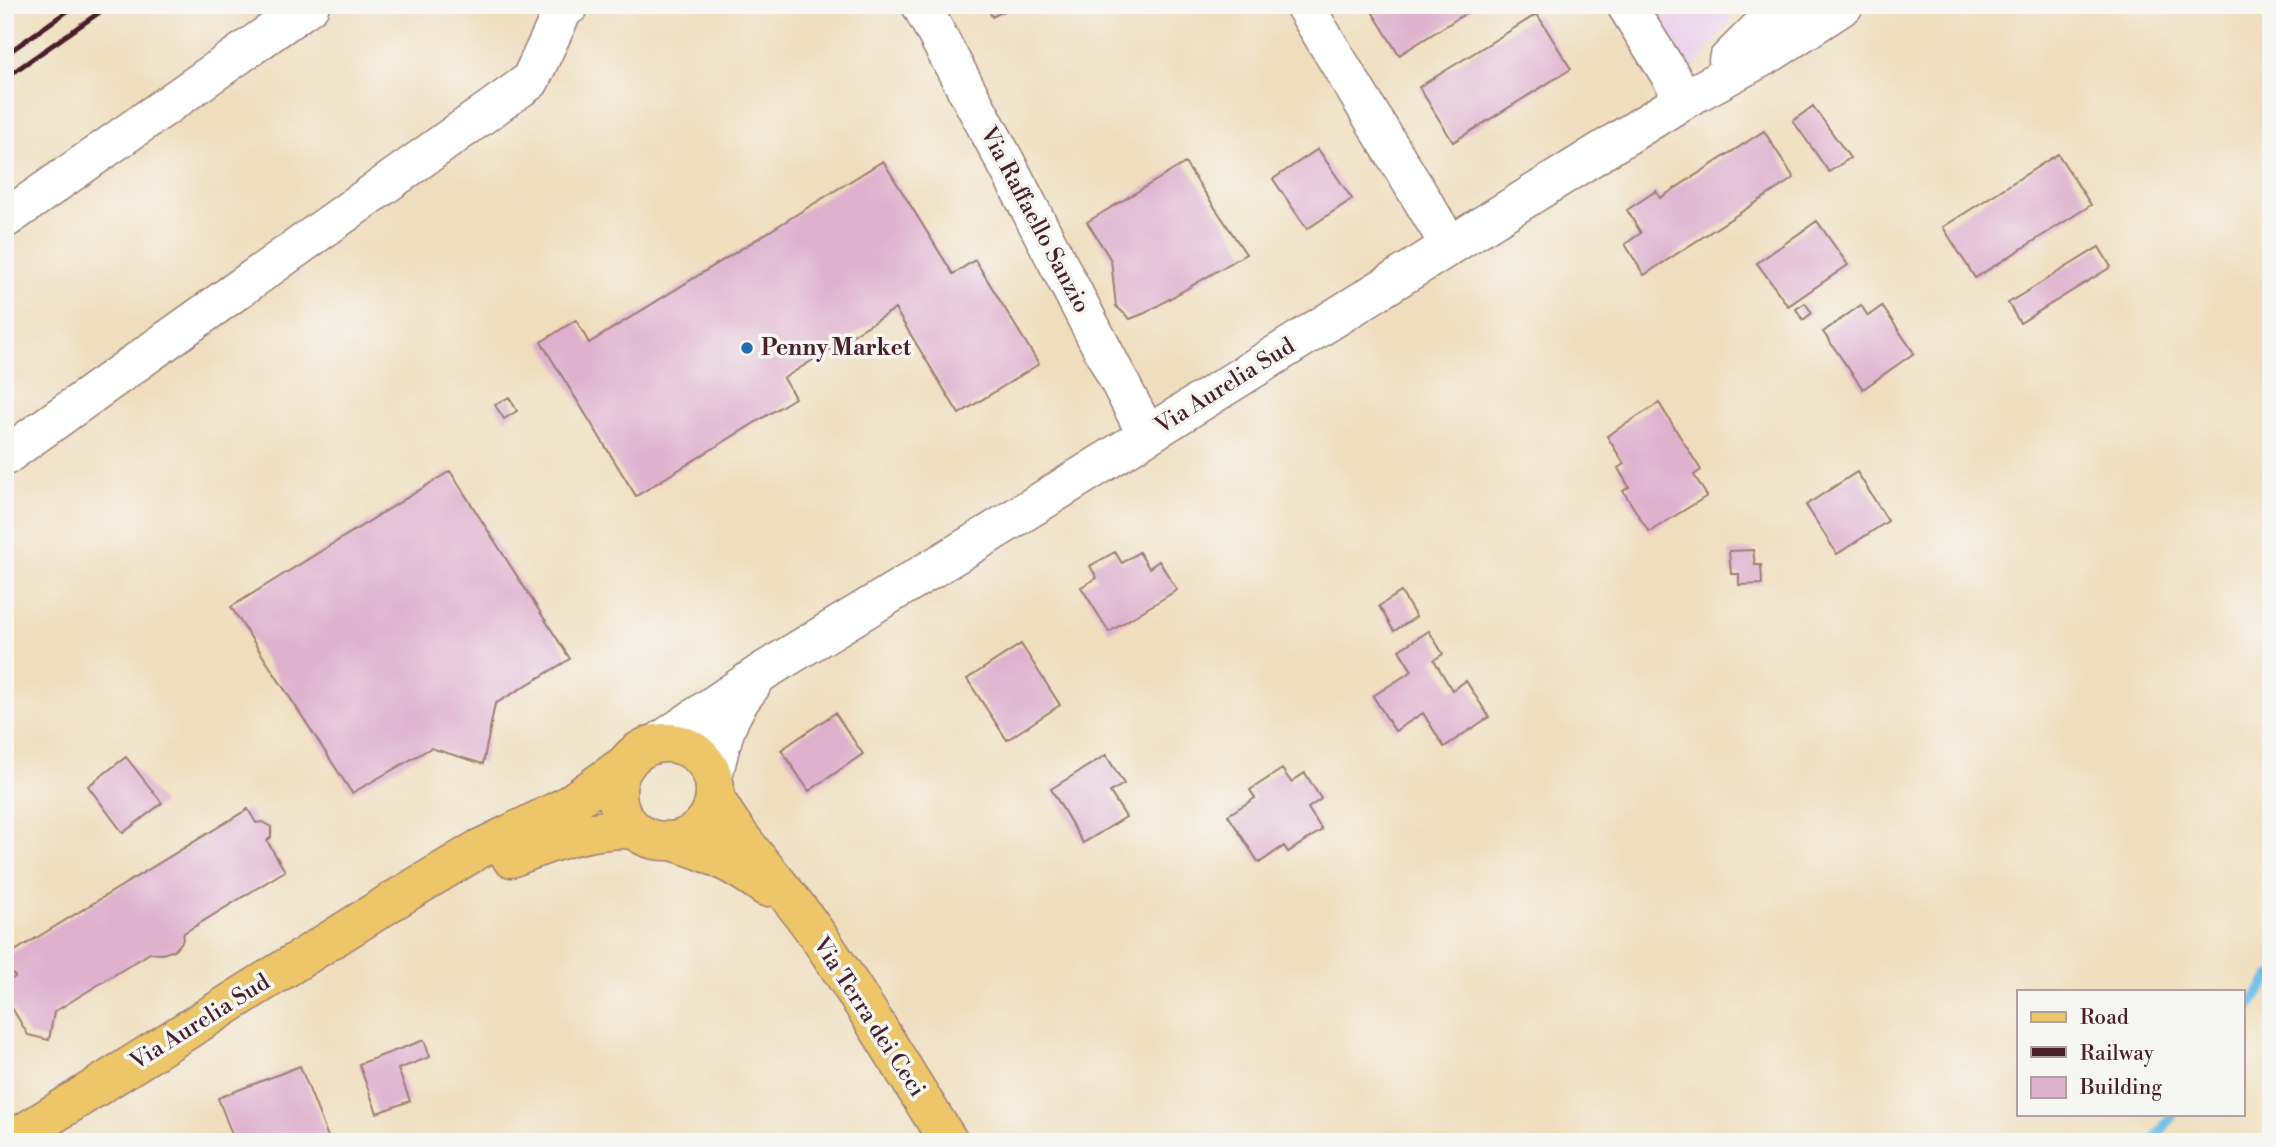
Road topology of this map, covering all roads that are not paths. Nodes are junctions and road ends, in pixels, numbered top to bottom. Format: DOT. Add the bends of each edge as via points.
graph roads {
  1 [pos="310,5"];
  2 [pos="570,5"];
  3 [pos="921,5"];
  4 [pos="1304,5"];
  5 [pos="1626,5"];
  6 [pos="1783,5"];
  7 [pos="1844,5"];
  8 [pos="1685,99"];
  9 [pos="5,219"];
  10 [pos="1450,246"];
  11 [pos="1147,435"];
  12 [pos="5,456"];
  13 [pos="764,671"];
  14 [pos="642,753"];
  15 [pos="714,787"];
  16 [pos="633,829"];
  17 [pos="672,841"];
  18 [pos="391,902"];
  19 [pos="812,927"];
  20 [pos="9,1142"];
  21 [pos="949,1142"];
  1 -- 9 [label="street"];
  2 -- 12 [label="street" via="564,8 530,81"];
  3 -- 11 [label="street, Via Raffaello Sanzio"];
  4 -- 10 [label="street"];
  5 -- 8 [label="street"];
  6 -- 8 [label="street, Via Aurelia Sud"];
  7 -- 8 [label="street, Via Aurelia Sud" via="1772,52"];
  8 -- 10 [label="street, Via Aurelia Sud"];
  10 -- 11 [label="street, Via Aurelia Sud"];
  11 -- 13 [label="street, Via Aurelia Sud"];
  13 -- 14 [label="street, Via Aurelia Sud"];
  13 -- 15 [label="street, Via Aurelia Sud" via="736,703 721,743"];
  14 -- 15 [label="main road" via="672,743 685,747 706,764"];
  14 -- 16 [label="main road" via="620,775 617,790 618,804"];
  14 -- 18 [label="main road, Via Aurelia Sud" via="567,806 479,849"];
  15 -- 17 [label="main road, Via Aurelia Sud" via="710,814 701,827"];
  15 -- 19 [label="main road" via="731,827"];
  16 -- 17 [label="main road, Via Aurelia Sud" via="657,841"];
  16 -- 18 [label="main road, Via Aurelia Sud" via="582,832"];
  17 -- 19 [label="main road" via="735,865"];
  18 -- 20 [label="main road, Via Aurelia Sud"];
  19 -- 21 [label="main road, Via Terra dei Ceci"];
}
